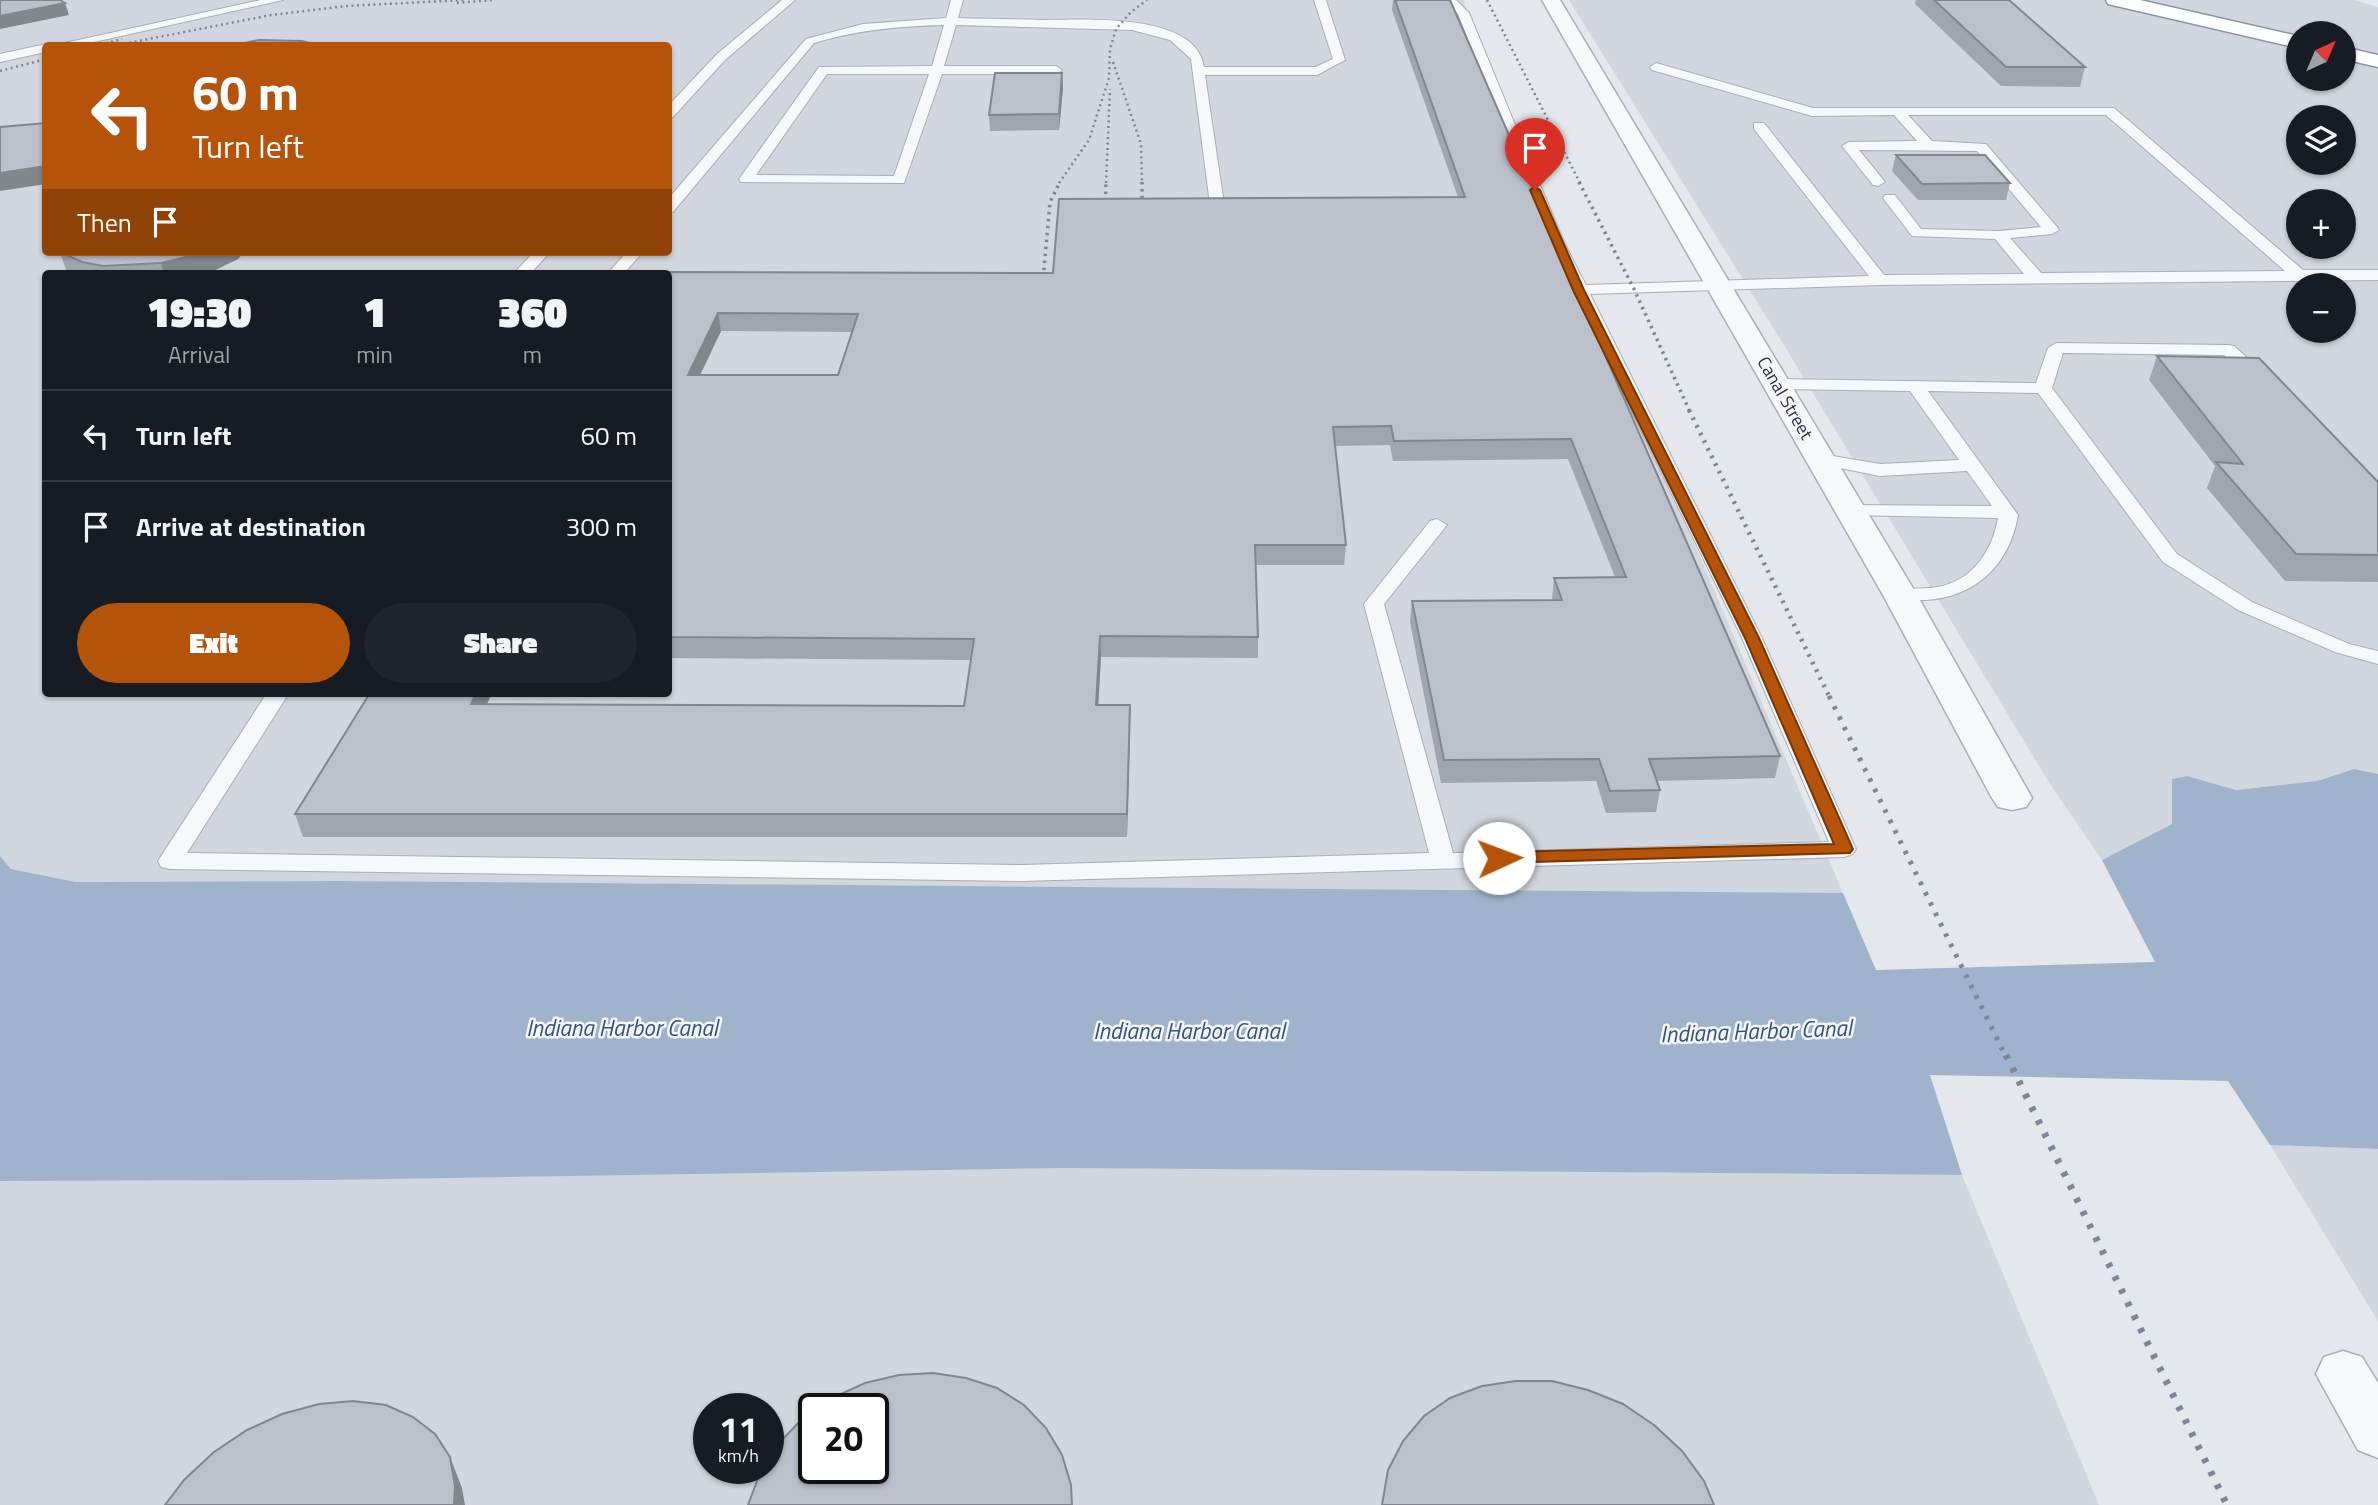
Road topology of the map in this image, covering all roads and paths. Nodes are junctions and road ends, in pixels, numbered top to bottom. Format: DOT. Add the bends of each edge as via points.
graph roads {
  1 [pos="276,0"];
  2 [pos="789,0"];
  3 [pos="957,0"];
  4 [pos="1320,0"];
  5 [pos="1449,0"];
  6 [pos="1551,0"];
  7 [pos="2115,0"];
  8 [pos="186,4"];
  9 [pos="202,13"];
  10 [pos="951,23"];
  11 [pos="2286,40"];
  12 [pos="9,42"];
  13 [pos="75,42"];
  14 [pos="42,49"];
  15 [pos="28,52"];
  16 [pos="2356,56"];
  17 [pos="0,58"];
  18 [pos="2378,61"];
  19 [pos="1656,66"];
  20 [pos="938,71"];
  21 [pos="1056,71"];
  22 [pos="1199,71"];
  23 [pos="672,110"];
  24 [pos="1897,111"];
  25 [pos="1759,126"];
  26 [pos="1928,145"];
  27 [pos="1878,182"];
  28 [pos="1890,198"];
  29 [pos="672,204"];
  30 [pos="1217,204"];
  31 [pos="1999,236"];
  32 [pos="538,256"];
  33 [pos="632,256"];
  34 [pos="525,270"];
  35 [pos="620,270"];
  36 [pos="2297,273"];
  37 [pos="2286,275"];
  38 [pos="2356,275"];
  39 [pos="2378,275"];
  40 [pos="1880,280"];
  41 [pos="2038,280"];
  42 [pos="1718,284"];
  43 [pos="1579,290"];
  44 [pos="1776,383"];
  45 [pos="1915,386"];
  46 [pos="2268,386"];
  47 [pos="2043,387"];
  48 [pos="1821,459"];
  49 [pos="1972,464"];
  50 [pos="1850,509"];
  51 [pos="2006,512"];
  52 [pos="1437,525"];
  53 [pos="1900,595"];
  54 [pos="2378,658"];
  55 [pos="275,697"];
  56 [pos="2012,799"];
  57 [pos="1443,859"];
  58 [pos="2343,1374"];
  59 [pos="2378,1433"];
  1 -- 9 [label="lane"];
  2 -- 23 [label="lane" via="721,57"];
  3 -- 10 [label="lane"];
  4 -- 22 [label="lane" via="1339,60 1330,66 1317,71"];
  5 -- 43 [label="lane" via="1463,13"];
  6 -- 42 [label="street, Canal Street"];
  7 -- 11 [label="highway"];
  8 -- 9 [label="lane"];
  9 -- 13 [label="lane"];
  10 -- 20 [label="lane"];
  10 -- 22 [label="lane" via="1138,27 1185,43 1197,59"];
  10 -- 29 [label="lane" via="868,26 810,41"];
  12 -- 15 [label="lane"];
  14 -- 15 [label="lane"];
  15 -- 17 [label="lane"];
  16 -- 18 [label="highway"];
  19 -- 24 [label="lane" via="1812,111"];
  20 -- 20 [label="lane" via="899,180 746,180 823,71"];
  20 -- 21 [label="lane"];
  22 -- 30 [label="lane"];
  24 -- 26 [label="lane"];
  24 -- 36 [label="lane" via="2109,111"];
  25 -- 40 [label="lane"];
  26 -- 27 [label="lane" via="1849,146"];
  26 -- 31 [label="lane" via="1981,147 2052,230"];
  28 -- 31 [label="lane" via="1917,233"];
  31 -- 41 [label="lane"];
  32 -- 34 [label="lane"];
  33 -- 35 [label="lane"];
  37 -- 41 [label="lane"];
  38 -- 39 [label="lane"];
  40 -- 41 [label="lane"];
  40 -- 42 [label="lane"];
  42 -- 43 [label="lane"];
  42 -- 44 [label="street, Canal Street"];
  43 -- 57 [label="lane" via="1752,638 1844,849"];
  44 -- 45 [label="lane"];
  44 -- 48 [label="street, Canal Street"];
  45 -- 47 [label="lane"];
  45 -- 49 [label="lane"];
  46 -- 47 [label="lane" via="2228,350 2056,348"];
  47 -- 54 [label="lane" via="2170,558 2245,606 2342,648"];
  48 -- 49 [label="lane" via="1880,470"];
  48 -- 50 [label="street, Canal Street"];
  49 -- 51 [label="lane"];
  50 -- 51 [label="lane"];
  50 -- 53 [label="street, Canal Street"];
  51 -- 53 [label="lane" via="2005,539 1985,570 1950,591"];
  52 -- 57 [label="lane" via="1374,604"];
  53 -- 56 [label="street, Canal Street"];
  55 -- 57 [label="lane" via="170,861 1022,873"];
  58 -- 59 [label="street"];
}
